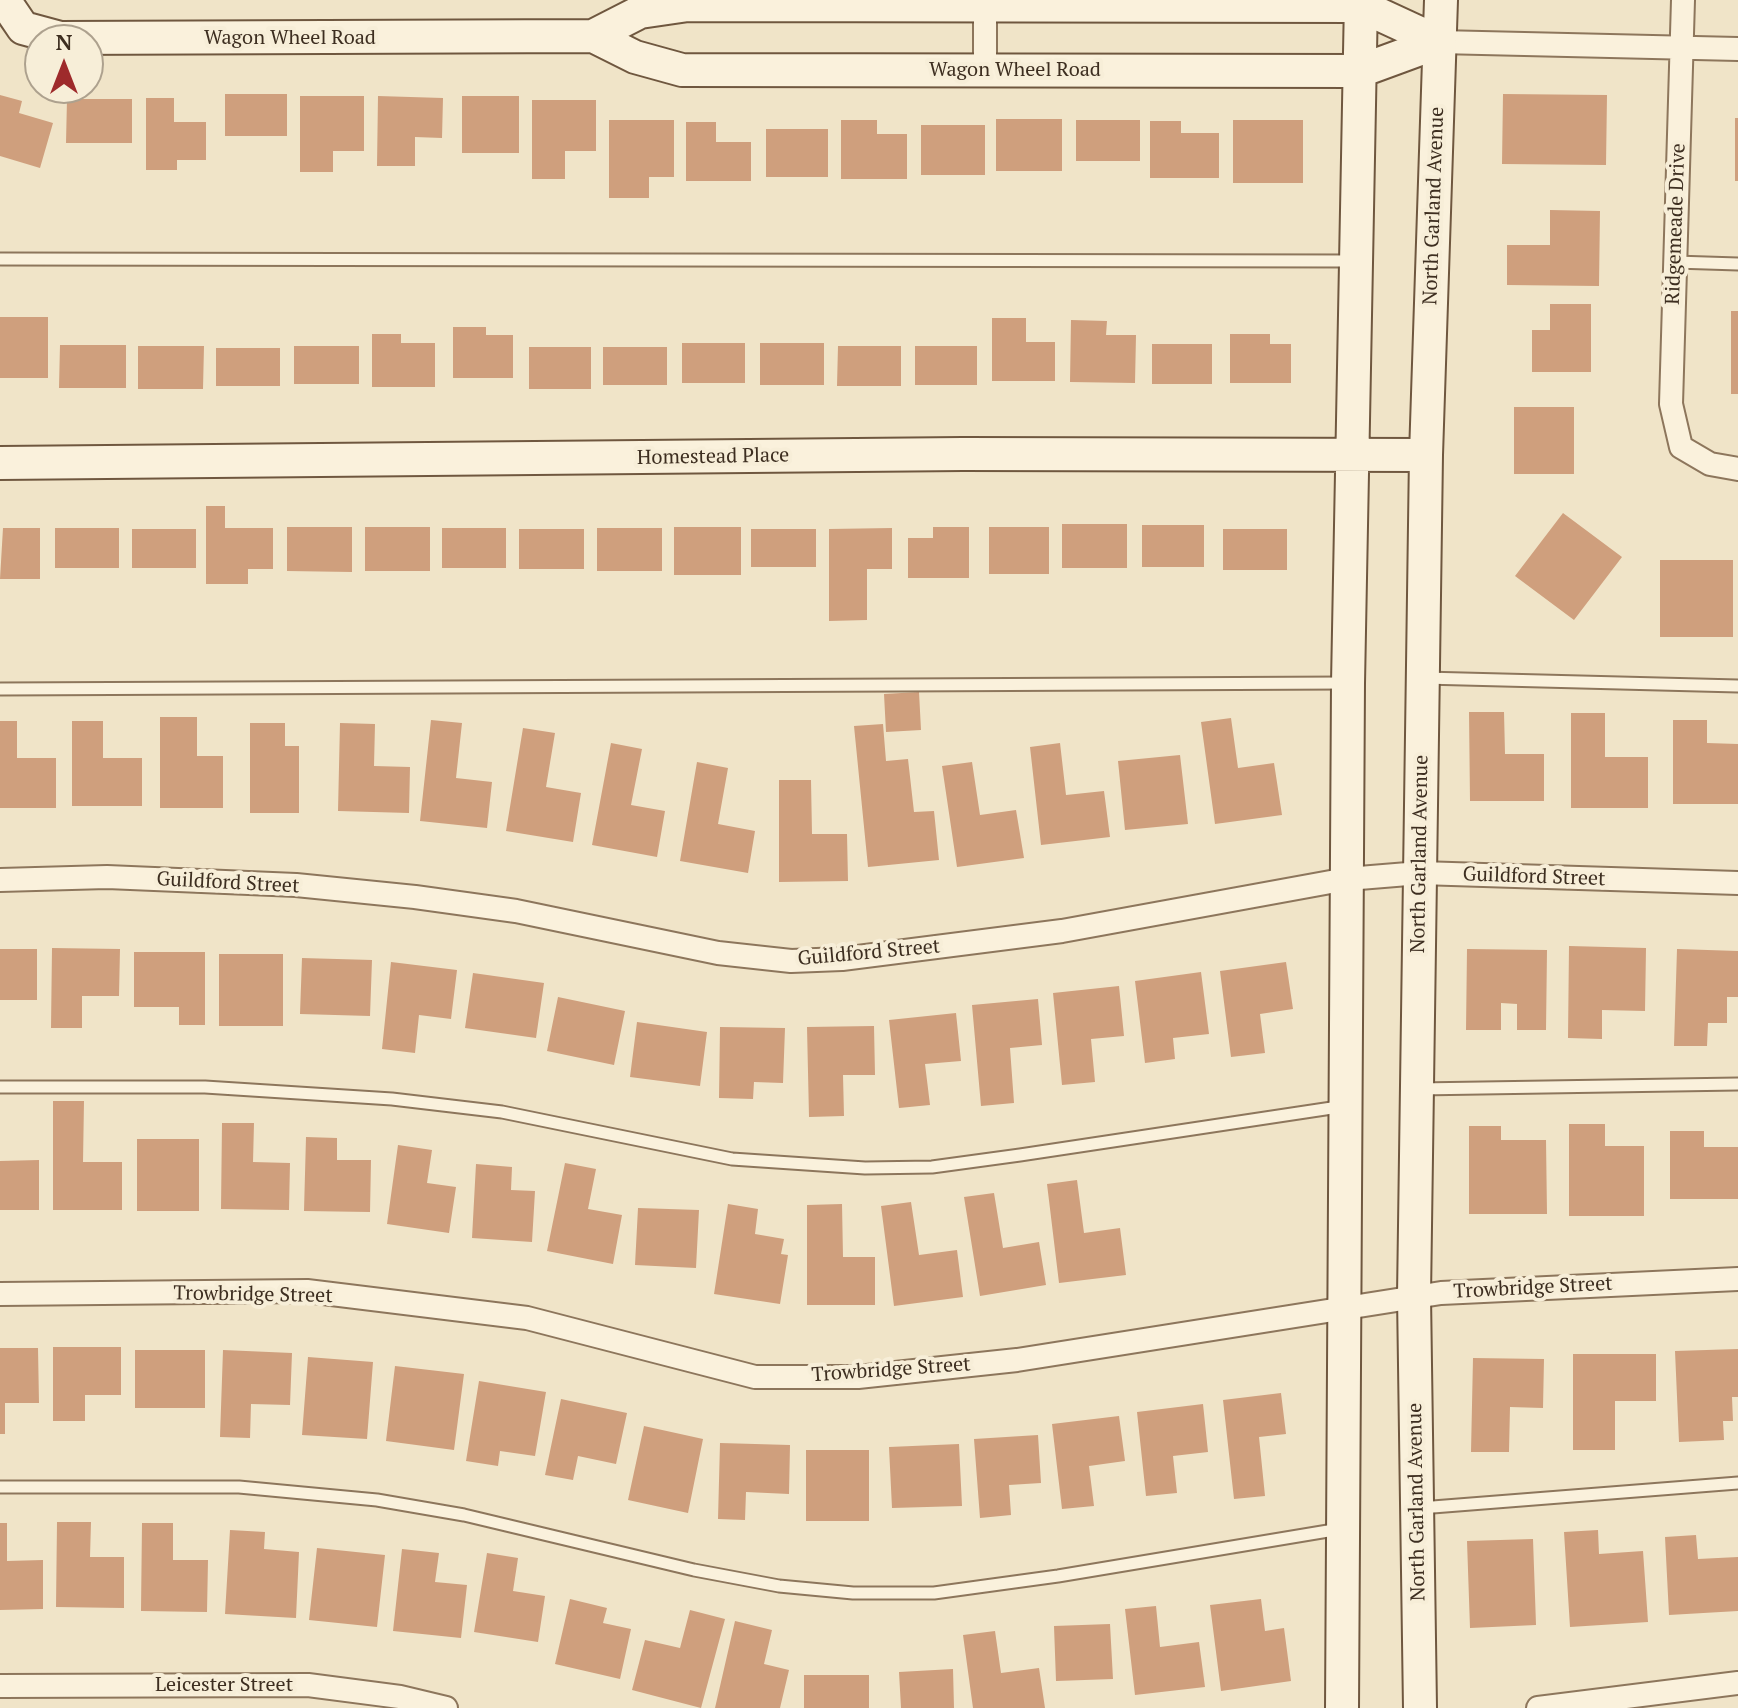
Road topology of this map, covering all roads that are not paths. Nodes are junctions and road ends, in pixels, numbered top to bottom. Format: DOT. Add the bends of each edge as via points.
graph roads {
  1 [pos="4,0"];
  2 [pos="1441,0"];
  3 [pos="1683,0"];
  4 [pos="1361,3"];
  5 [pos="985,5"];
  6 [pos="593,36"];
  7 [pos="1439,42"];
  8 [pos="1681,48"];
  9 [pos="1738,49"];
  10 [pos="985,69"];
  11 [pos="1360,71"];
  12 [pos="0,259"];
  13 [pos="1356,261"];
  14 [pos="1675,262"];
  15 [pos="1738,264"];
  16 [pos="1426,455"];
  17 [pos="1352,456"];
  18 [pos="0,463"];
  19 [pos="1738,469"];
  20 [pos="1423,678"];
  21 [pos="1348,683"];
  22 [pos="1738,686"];
  23 [pos="0,689"];
  24 [pos="1420,873"];
  25 [pos="1347,879"];
  26 [pos="0,880"];
  27 [pos="1738,883"];
  28 [pos="1738,1084"];
  29 [pos="0,1087"];
  30 [pos="1417,1089"];
  31 [pos="1345,1106"];
  32 [pos="1738,1279"];
  33 [pos="0,1294"];
  34 [pos="1414,1296"];
  35 [pos="1344,1308"];
  36 [pos="1738,1483"];
  37 [pos="0,1487"];
  38 [pos="1417,1508"];
  39 [pos="1343,1528"];
  40 [pos="1738,1683"];
  41 [pos="0,1686"];
  42 [pos="446,1708"];
  43 [pos="1342,1708"];
  44 [pos="1420,1708"];
  45 [pos="1538,1708"];
  1 -- 6 [label="street, Wagon Wheel Road" via="23,28 60,38"];
  2 -- 7 [label="street, North Garland Avenue"];
  3 -- 8 [label="street, Ridgemeade Drive"];
  4 -- 5 [label="street, Wagon Wheel Road"];
  4 -- 7 [label="street, Wagon Wheel Road"];
  4 -- 11 [label="street"];
  5 -- 6 [label="street, Wagon Wheel Road" via="688,5 640,12"];
  5 -- 10 [label="street"];
  6 -- 10 [label="street, Wagon Wheel Road" via="635,57 682,70"];
  7 -- 8 [label="street, Wagon Wheel Road"];
  7 -- 11 [label="street, Wagon Wheel Road"];
  7 -- 16 [label="street, North Garland Avenue"];
  8 -- 9 [label="street, Wagon Wheel Road"];
  8 -- 14 [label="street, Ridgemeade Drive"];
  10 -- 11 [label="street, Wagon Wheel Road"];
  11 -- 13 [label="street"];
  12 -- 13 [label="lane"];
  13 -- 17 [label="street"];
  14 -- 15 [label="lane"];
  14 -- 19 [label="street, Ridgemeade Drive" via="1671,404 1681,447 1710,464"];
  16 -- 17 [label="street, Homestead Place"];
  16 -- 20 [label="street, North Garland Avenue"];
  17 -- 18 [label="street, Homestead Place" via="963,454"];
  17 -- 21 [label="street"];
  20 -- 22 [label="lane"];
  20 -- 24 [label="street, North Garland Avenue"];
  21 -- 23 [label="lane"];
  21 -- 25 [label="street"];
  24 -- 25 [label="street, Guildford Street"];
  24 -- 27 [label="street, Guildford Street"];
  24 -- 30 [label="street, North Garland Avenue"];
  25 -- 26 [label="street, Guildford Street" via="1062,931 791,961 718,953 516,911 326,888 107,877"];
  25 -- 31 [label="street"];
  28 -- 30 [label="lane"];
  29 -- 31 [label="lane" via="205,1087 392,1099 502,1112 732,1159 865,1168 932,1167"];
  30 -- 34 [label="street, North Garland Avenue"];
  31 -- 35 [label="street"];
  32 -- 34 [label="street, Trowbridge Street"];
  33 -- 35 [label="street, Trowbridge Street" via="307,1291 527,1318 755,1377 858,1377 1017,1360"];
  34 -- 35 [label="street, Trowbridge Street"];
  34 -- 38 [label="street, North Garland Avenue"];
  35 -- 39 [label="street"];
  36 -- 38 [label="lane"];
  37 -- 39 [label="lane" via="239,1487 377,1500 464,1515 694,1570 853,1593 934,1593"];
  38 -- 44 [label="street, North Garland Avenue"];
  39 -- 43 [label="street"];
  40 -- 45 [label="street"];
  41 -- 42 [label="street, Leicester Street" via="308,1685"];
}
